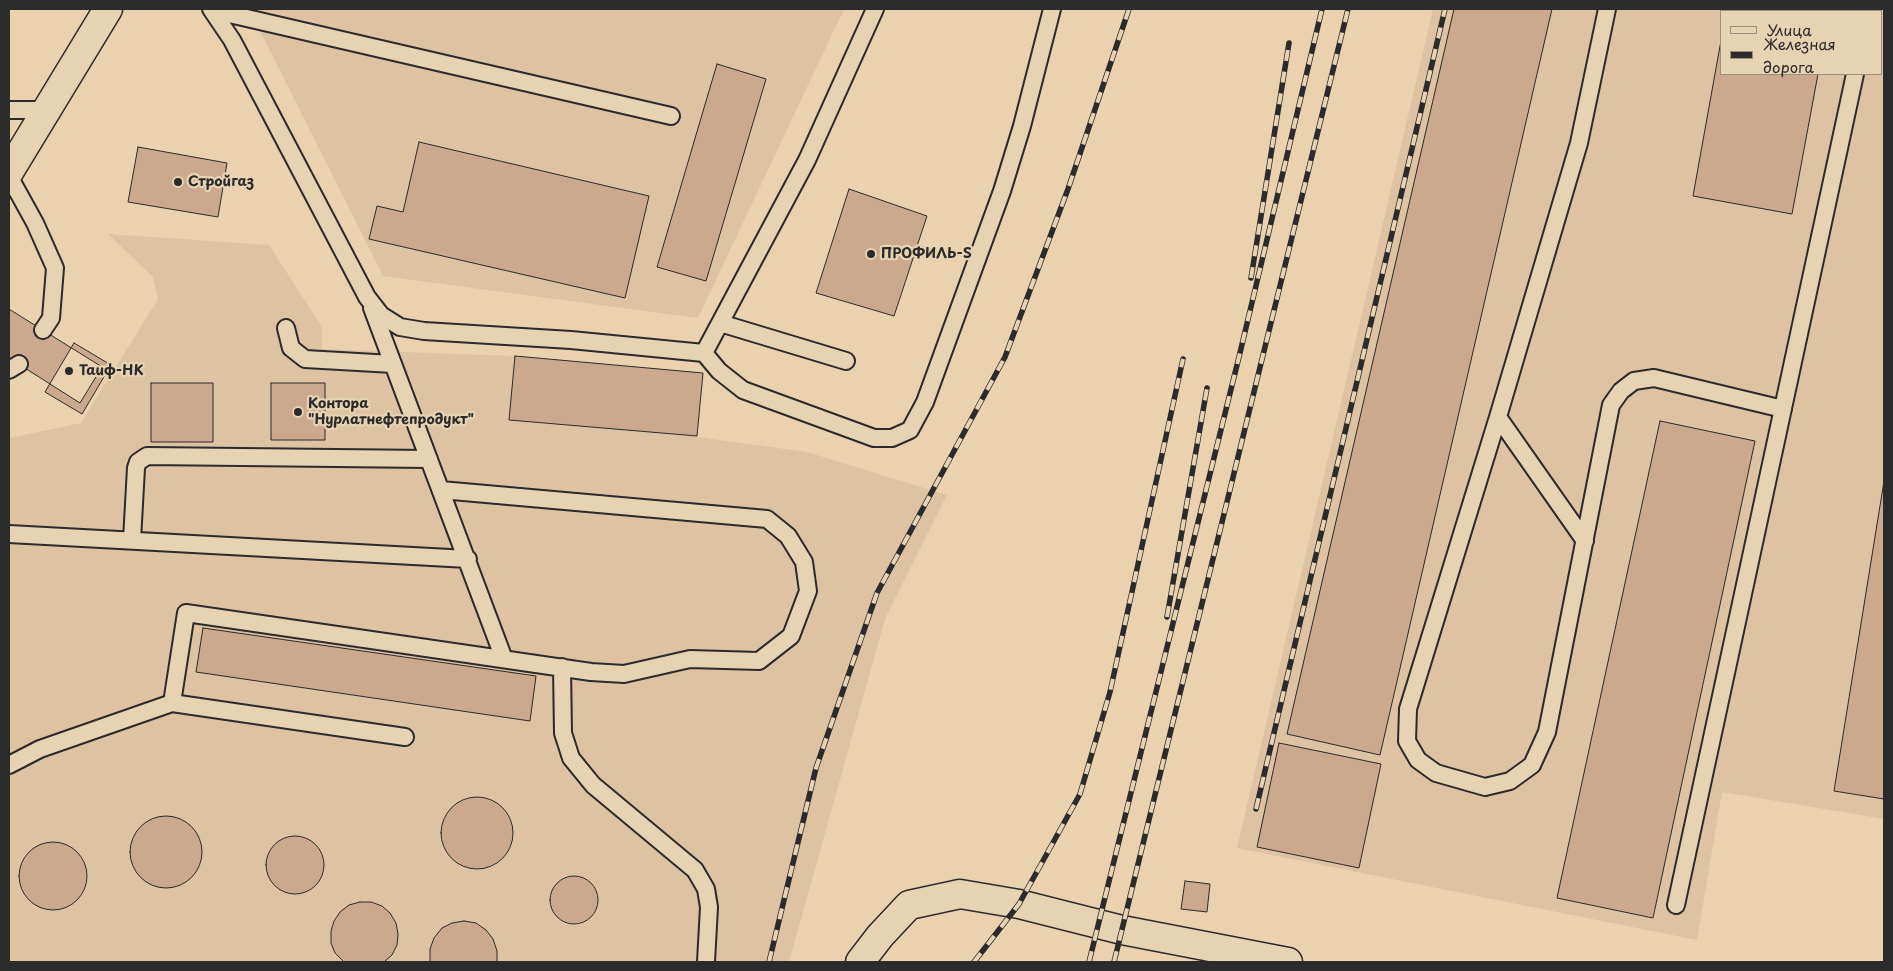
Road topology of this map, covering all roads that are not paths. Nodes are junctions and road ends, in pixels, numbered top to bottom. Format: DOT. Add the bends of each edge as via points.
graph roads {
  1 [pos="108,9"];
  2 [pos="211,9"];
  3 [pos="875,9"];
  4 [pos="1052,9"];
  5 [pos="1607,9"];
  6 [pos="1855,75"];
  7 [pos="9,110"];
  8 [pos="47,110"];
  9 [pos="671,116"];
  10 [pos="9,174"];
  11 [pos="368,296"];
  12 [pos="720,323"];
  13 [pos="286,328"];
  14 [pos="43,330"];
  15 [pos="704,353"];
  16 [pos="846,361"];
  17 [pos="393,364"];
  18 [pos="1783,409"];
  19 [pos="1498,417"];
  20 [pos="429,458"];
  21 [pos="441,490"];
  22 [pos="9,534"];
  23 [pos="132,540"];
  24 [pos="1585,541"];
  25 [pos="468,559"];
  26 [pos="504,659"];
  27 [pos="562,668"];
  28 [pos="172,703"];
  29 [pos="405,737"];
  30 [pos="9,765"];
  31 [pos="1676,905"];
  32 [pos="1258,960"];
  33 [pos="706,962"];
  34 [pos="860,962"];
  35 [pos="1288,962"];
  1 -- 8 [label="main road"];
  2 -- 9 [label="lane"];
  2 -- 11 [label="lane" via="232,40"];
  3 -- 12 [label="lane" via="806,160"];
  4 -- 15 [label="lane" via="1002,191 925,402 910,430 892,438 874,438 762,398 730,381"];
  5 -- 19 [label="lane" via="1579,144"];
  6 -- 18 [label="lane"];
  7 -- 8 [label="lane"];
  8 -- 10 [label="main road"];
  10 -- 14 [label="lane" via="55,268 51,318"];
  11 -- 15 [label="lane" via="381,315 400,327"];
  11 -- 17 [label="lane"];
  12 -- 15 [label="lane"];
  12 -- 16 [label="lane"];
  13 -- 17 [label="lane" via="291,348 305,359"];
  17 -- 20 [label="lane"];
  18 -- 24 [label="lane" via="1654,378 1634,381 1611,405"];
  18 -- 31 [label="lane"];
  19 -- 24 [label="lane"];
  19 -- 24 [label="lane" via="1408,709 1408,741 1418,760 1436,773 1485,787 1510,781 1532,765 1547,732"];
  20 -- 21 [label="lane"];
  20 -- 23 [label="lane" via="147,456 138,462 136,468"];
  21 -- 25 [label="lane"];
  21 -- 27 [label="lane" via="767,519 788,536 804,562 808,591 791,636 759,661 678,660 641,671 616,674"];
  22 -- 23 [label="lane"];
  23 -- 25 [label="lane"];
  25 -- 26 [label="lane"];
  26 -- 27 [label="lane"];
  26 -- 28 [label="lane" via="186,613"];
  27 -- 33 [label="lane" via="563,733 571,758 593,784 695,870 706,889 709,907"];
  28 -- 29 [label="lane"];
  28 -- 30 [label="lane" via="40,748"];
  32 -- 34 [label="main road" via="1020,904 960,894 909,905"];
  32 -- 35 [label="main road"];
}
